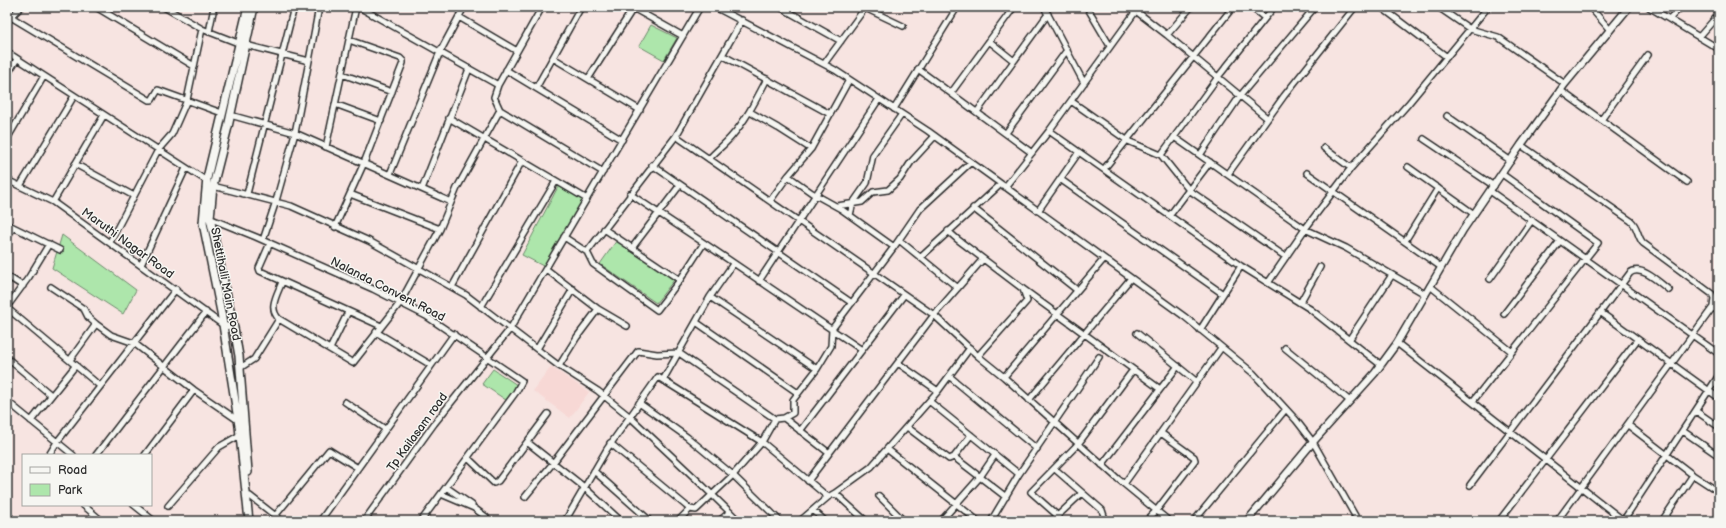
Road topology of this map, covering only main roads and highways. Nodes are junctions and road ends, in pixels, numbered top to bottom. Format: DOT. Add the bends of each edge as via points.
graph roads {
  1 [pos="248,7"];
  2 [pos="254,7"];
  3 [pos="242,44"];
  4 [pos="210,184"];
  5 [pos="206,218"];
  6 [pos="241,422"];
  7 [pos="249,521"];
  8 [pos="253,521"];
  1 -- 3 [label="main road, Shettihalli Main Road"];
  2 -- 3 [label="main road, Shettihalli Main Road"];
  3 -- 4 [label="main road, Shettihalli Main Road" via="222,113"];
  3 -- 4 [label="main road, Shettihalli Main Road" via="230,115"];
  4 -- 5 [label="main road, Shettihalli Main Road"];
  5 -- 6 [label="main road, Shettihalli Main Road" via="204,233"];
  5 -- 6 [label="main road, Shettihalli Main Road" via="234,328 240,368"];
  6 -- 7 [label="main road, Shettihalli Main Road"];
  6 -- 8 [label="main road, Shettihalli Main Road"];
}
